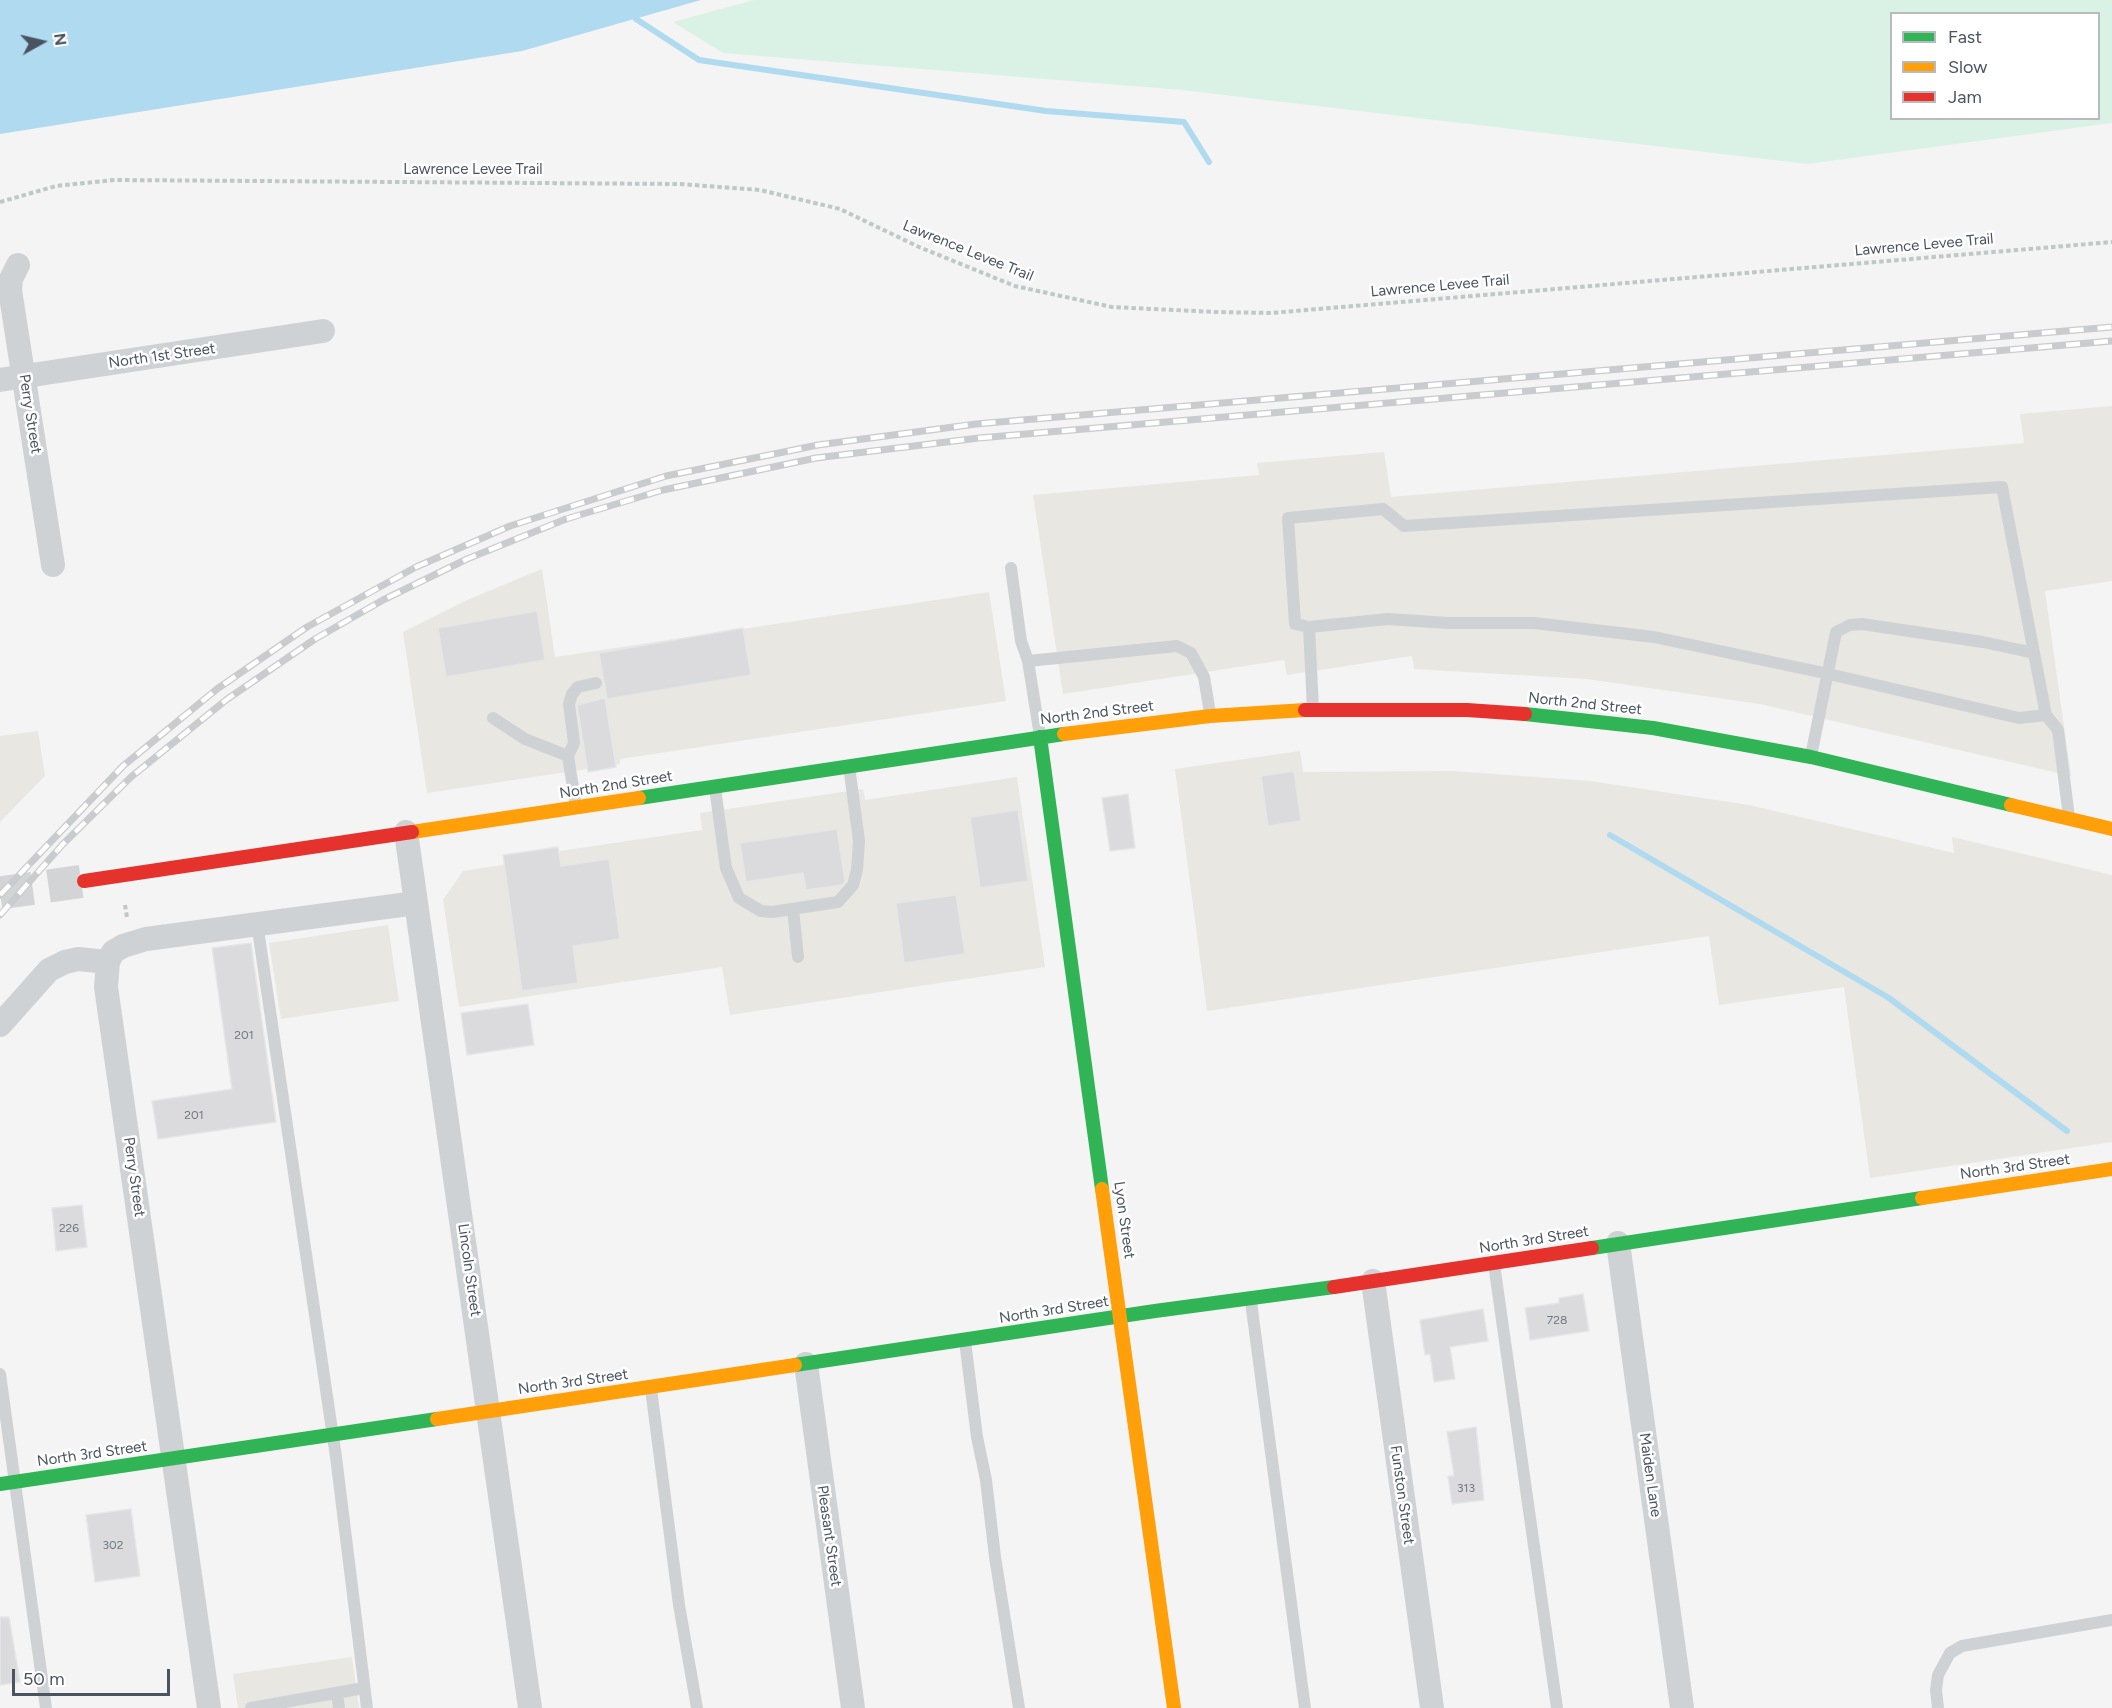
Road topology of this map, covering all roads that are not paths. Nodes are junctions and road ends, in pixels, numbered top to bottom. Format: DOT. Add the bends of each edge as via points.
graph roads {
  1 [pos="18,265"];
  2 [pos="323,331"];
  3 [pos="24,376"];
  4 [pos="0,380"];
  5 [pos="53,565"];
  6 [pos="1011,568"];
  7 [pos="1309,627"];
  8 [pos="2034,653"];
  9 [pos="1028,661"];
  10 [pos="1829,674"];
  11 [pos="596,683"];
  12 [pos="1313,710"];
  13 [pos="2046,715"];
  14 [pos="1210,716"];
  15 [pos="493,718"];
  16 [pos="1040,737"];
  17 [pos="568,756"];
  18 [pos="1811,757"];
  19 [pos="849,766"];
  20 [pos="715,787"];
  21 [pos="576,808"];
  22 [pos="2069,819"];
  23 [pos="2112,829"];
  24 [pos="406,832"];
  25 [pos="84,881"];
  26 [pos="416,903"];
  27 [pos="794,909"];
  28 [pos="257,923"];
  29 [pos="798,957"];
  30 [pos="108,962"];
  31 [pos="0,1025"];
  32 [pos="2112,1169"];
  33 [pos="1618,1242"];
  34 [pos="1494,1263"];
  35 [pos="1373,1281"];
  36 [pos="1251,1300"];
  37 [pos="1121,1317"];
  38 [pos="965,1341"];
  39 [pos="806,1364"];
  40 [pos="0,1374"];
  41 [pos="651,1387"];
  42 [pos="489,1412"];
  43 [pos="333,1435"];
  44 [pos="174,1458"];
  45 [pos="7,1483"];
  46 [pos="2112,1620"];
  47 [pos="364,1688"];
  48 [pos="336,1693"];
  49 [pos="46,1708"];
  50 [pos="209,1708"];
  51 [pos="251,1708"];
  52 [pos="339,1708"];
  53 [pos="367,1708"];
  54 [pos="530,1708"];
  55 [pos="697,1708"];
  56 [pos="853,1708"];
  57 [pos="1019,1708"];
  58 [pos="1174,1708"];
  59 [pos="1305,1708"];
  60 [pos="1432,1708"];
  61 [pos="1557,1708"];
  62 [pos="1682,1708"];
  63 [pos="1938,1708"];
  1 -- 3 [label="street, Perry Street" via="10,290"];
  2 -- 3 [label="street, North 1st Street"];
  3 -- 4 [label="street, North 1st Street"];
  3 -- 5 [label="street, Perry Street"];
  6 -- 9 [label="lane" via="1021,641"];
  7 -- 8 [label="lane" via="1296,624 1288,518 1383,509 1404,526 2002,487"];
  7 -- 10 [label="lane" via="1388,619 1534,623 1654,637"];
  7 -- 12 [label="lane"];
  8 -- 10 [label="lane" via="1983,642 1850,625 1836,632"];
  8 -- 13 [label="lane"];
  9 -- 14 [label="lane" via="1177,646 1191,652 1204,677"];
  9 -- 16 [label="lane"];
  10 -- 13 [label="lane" via="2019,718"];
  10 -- 18 [label="lane"];
  11 -- 17 [label="lane" via="578,687 572,694 569,704 574,743"];
  12 -- 14 [label="main road, North 2nd Street"];
  12 -- 18 [label="main road, North 2nd Street" via="1528,714 1653,728"];
  13 -- 22 [label="lane" via="2058,730"];
  14 -- 16 [label="main road, North 2nd Street"];
  15 -- 17 [label="lane" via="525,739"];
  16 -- 19 [label="main road, North 2nd Street"];
  16 -- 37 [label="main road, Lyon Street"];
  17 -- 21 [label="lane"];
  18 -- 22 [label="main road, North 2nd Street"];
  19 -- 20 [label="main road, North 2nd Street"];
  19 -- 27 [label="lane" via="859,841 853,885 838,902"];
  20 -- 21 [label="main road, North 2nd Street"];
  20 -- 27 [label="lane" via="726,868 739,898 761,911"];
  21 -- 24 [label="main road, North 2nd Street"];
  22 -- 23 [label="main road, North 2nd Street"];
  24 -- 25 [label="main road, North 2nd Street"];
  24 -- 26 [label="street, Lincoln Street"];
  26 -- 28 [label="street"];
  26 -- 42 [label="street, Lincoln Street"];
  27 -- 29 [label="lane"];
  28 -- 30 [label="street" via="146,939 113,952"];
  28 -- 43 [label="lane"];
  30 -- 31 [label="street" via="78,959 49,970"];
  30 -- 44 [label="street, Perry Street" via="106,987"];
  32 -- 33 [label="main road, North 3rd Street"];
  33 -- 34 [label="main road, North 3rd Street"];
  33 -- 62 [label="street, Maiden Lane"];
  34 -- 35 [label="main road, North 3rd Street"];
  34 -- 61 [label="lane"];
  35 -- 36 [label="main road, North 3rd Street"];
  35 -- 60 [label="street, Funston Street"];
  36 -- 37 [label="main road, North 3rd Street"];
  36 -- 59 [label="lane"];
  37 -- 38 [label="main road, North 3rd Street"];
  37 -- 58 [label="main road, Lyon Street"];
  38 -- 39 [label="main road, North 3rd Street"];
  38 -- 57 [label="lane"];
  39 -- 41 [label="main road, North 3rd Street"];
  39 -- 56 [label="street, Pleasant Street"];
  40 -- 45 [label="lane"];
  41 -- 42 [label="main road, North 3rd Street"];
  41 -- 55 [label="lane" via="679,1605"];
  42 -- 43 [label="main road, North 3rd Street"];
  42 -- 54 [label="street, Lincoln Street"];
  43 -- 44 [label="main road, North 3rd Street"];
  43 -- 47 [label="lane"];
  44 -- 45 [label="main road, North 3rd Street"];
  44 -- 50 [label="street, Perry Street"];
  45 -- 49 [label="lane"];
  46 -- 63 [label="lane" via="1962,1646 1950,1653 1941,1668 1936,1690"];
  47 -- 48 [label="lane"];
  47 -- 53 [label="lane"];
  48 -- 51 [label="lane"];
  48 -- 52 [label="lane"];
}
